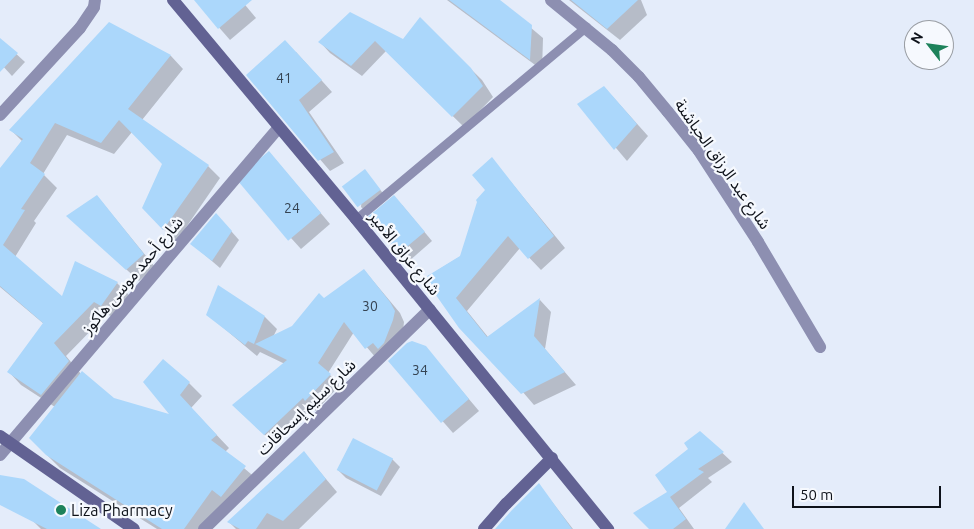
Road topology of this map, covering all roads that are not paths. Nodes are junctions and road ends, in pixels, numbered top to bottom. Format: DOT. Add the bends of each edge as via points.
graph roads {
  1 [pos="95,0"];
  2 [pos="173,0"];
  3 [pos="551,0"];
  4 [pos="586,27"];
  5 [pos="0,115"];
  6 [pos="278,128"];
  7 [pos="356,219"];
  8 [pos="430,309"];
  9 [pos="820,347"];
  10 [pos="0,436"];
  11 [pos="10,444"];
  12 [pos="0,455"];
  13 [pos="552,458"];
  14 [pos="134,529"];
  15 [pos="204,529"];
  16 [pos="484,529"];
  17 [pos="608,529"];
  1 -- 5 [label="street" via="80,28"];
  2 -- 6 [label="main road, شارع عراق الأمير"];
  3 -- 4 [label="street, شارع عبد الرزاق الحباشنة"];
  4 -- 7 [label="lane"];
  4 -- 9 [label="street, شارع عبد الرزاق الحباشنة" via="640,77 699,151"];
  6 -- 7 [label="main road, شارع عراق الأمير"];
  6 -- 11 [label="street, شارع أحمد موسى هاكوز"];
  7 -- 8 [label="main road, شارع عراق الأمير"];
  8 -- 13 [label="main road, شارع عراق الأمير"];
  8 -- 15 [label="street, شارع سليم إسحاقات"];
  10 -- 11 [label="main road"];
  11 -- 12 [label="street, شارع أحمد موسى هاكوز"];
  11 -- 14 [label="main road"];
  13 -- 16 [label="main road"];
  13 -- 17 [label="main road, شارع عراق الأمير"];
}
